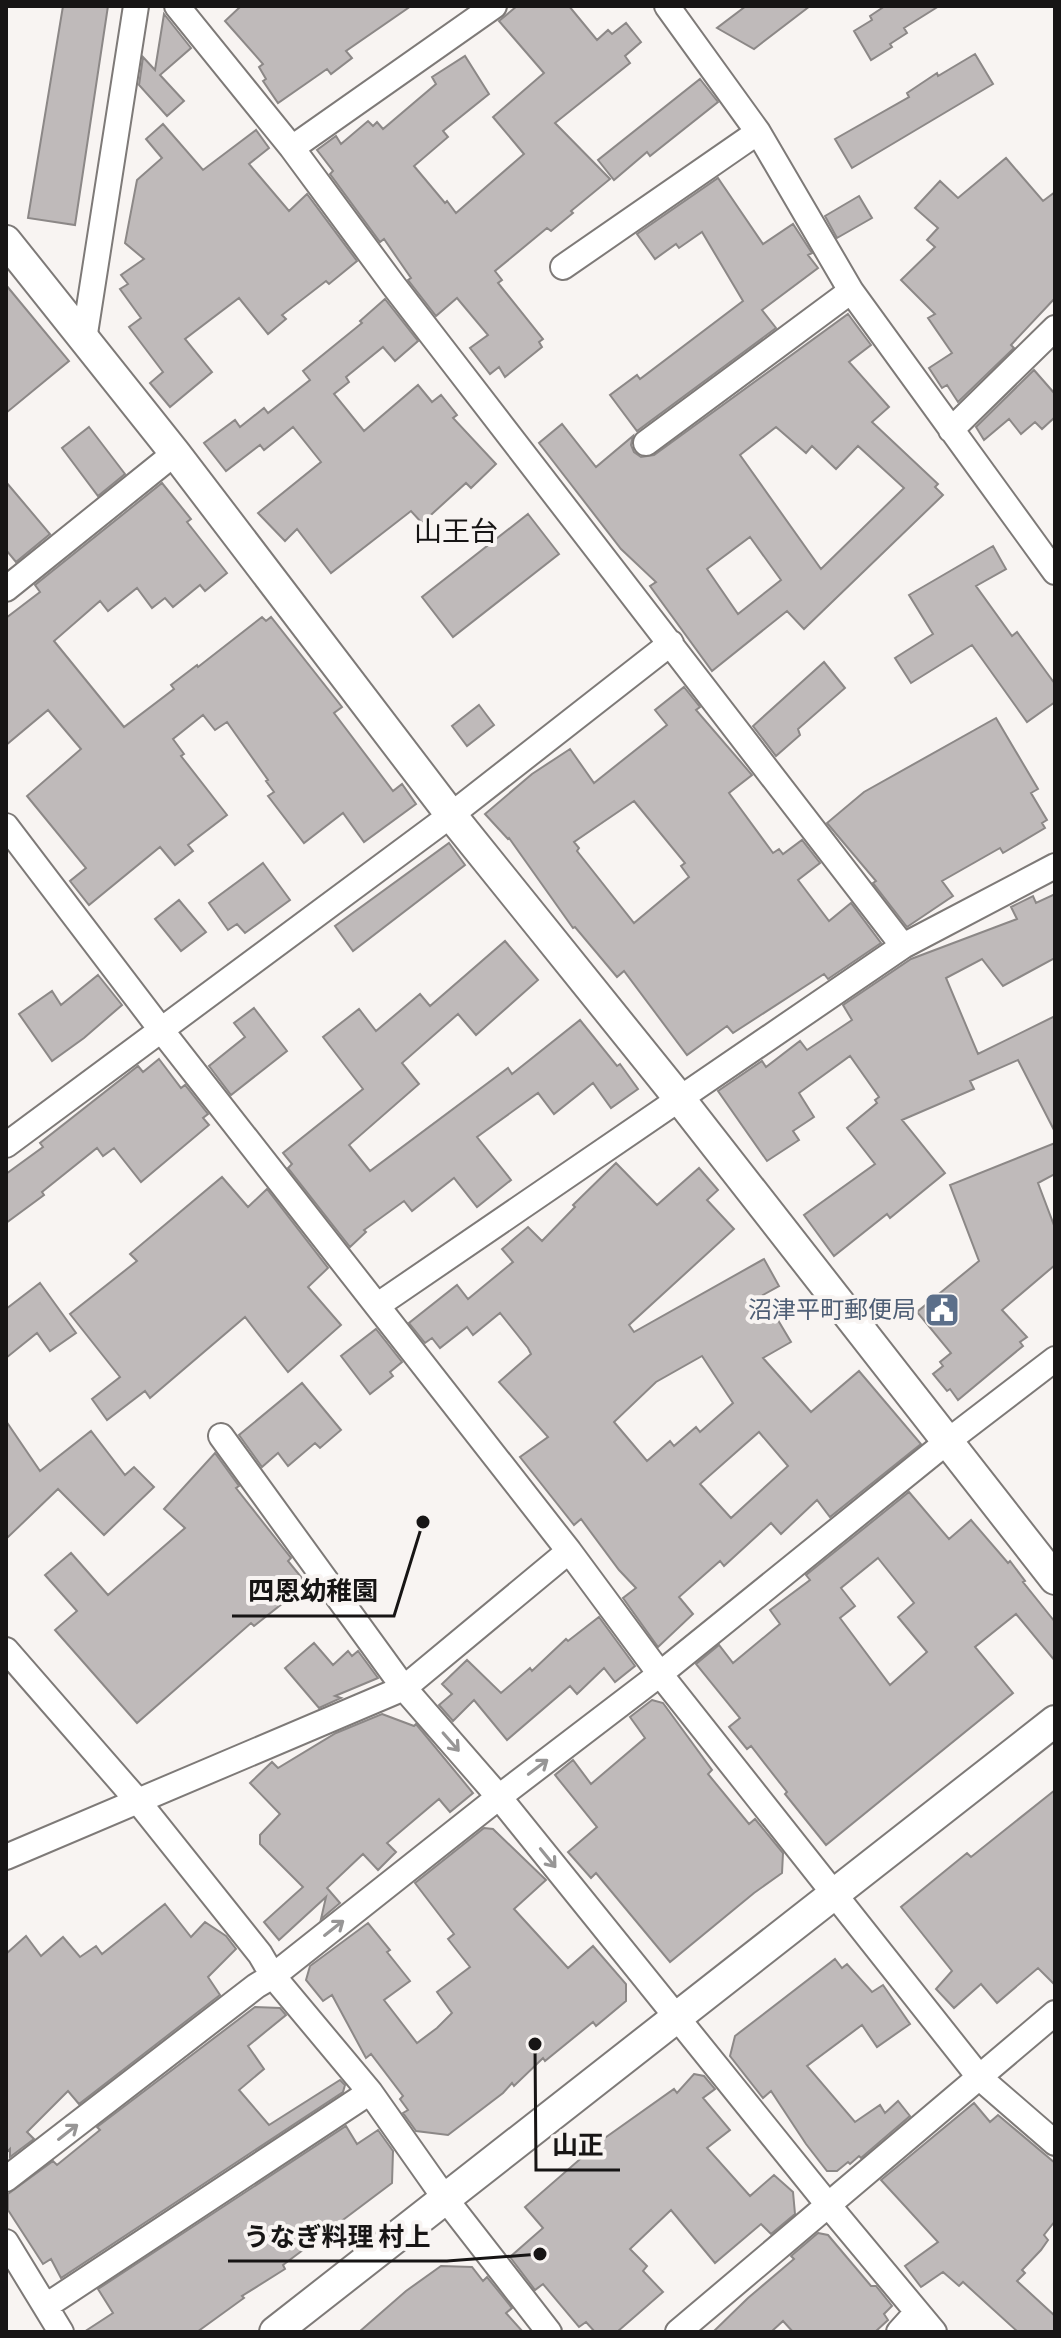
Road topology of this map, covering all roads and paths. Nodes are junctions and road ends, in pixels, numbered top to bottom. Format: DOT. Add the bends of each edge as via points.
graph roads {
  1 [pos="136,6"];
  2 [pos="177,6"];
  3 [pos="494,6"];
  4 [pos="667,6"];
  5 [pos="758,132"];
  6 [pos="292,148"];
  7 [pos="6,241"];
  8 [pos="563,267"];
  9 [pos="851,291"];
  10 [pos="1055,328"];
  11 [pos="84,340"];
  12 [pos="951,430"];
  13 [pos="646,443"];
  14 [pos="175,453"];
  15 [pos="1055,572"];
  16 [pos="6,589"];
  17 [pos="671,643"];
  18 [pos="451,815"];
  19 [pos="6,826"];
  20 [pos="1055,866"];
  21 [pos="903,946"];
  22 [pos="162,1031"];
  23 [pos="679,1098"];
  24 [pos="6,1145"];
  25 [pos="378,1305"];
  26 [pos="1055,1359"];
  27 [pos="221,1436"];
  28 [pos="948,1441"];
  29 [pos="569,1551"];
  30 [pos="1055,1579"];
  31 [pos="6,1650"];
  32 [pos="660,1674"];
  33 [pos="404,1688"];
  34 [pos="1055,1721"];
  35 [pos="499,1797"];
  36 [pos="137,1800"];
  37 [pos="6,1857"];
  38 [pos="835,1892"];
  39 [pos="273,1976"];
  40 [pos="1055,2013"];
  41 [pos="676,2016"];
  42 [pos="980,2078"];
  43 [pos="370,2092"];
  44 [pos="1055,2143"];
  45 [pos="6,2179"];
  46 [pos="444,2197"];
  47 [pos="829,2206"];
  48 [pos="6,2242"];
  49 [pos="46,2306"];
  50 [pos="917,2312"];
  51 [pos="61,2332"];
  52 [pos="275,2332"];
  53 [pos="549,2332"];
  54 [pos="678,2332"];
  55 [pos="899,2332"];
  56 [pos="934,2332"];
  1 -- 11 [label="street"];
  2 -- 6 [label="street"];
  3 -- 6 [label="street"];
  4 -- 5 [label="street"];
  5 -- 8 [label="street"];
  5 -- 9 [label="street"];
  6 -- 17 [label="street"];
  7 -- 11 [label="street"];
  9 -- 12 [label="street"];
  9 -- 13 [label="street"];
  10 -- 12 [label="street"];
  11 -- 14 [label="street"];
  12 -- 15 [label="street"];
  14 -- 16 [label="street"];
  14 -- 18 [label="street"];
  17 -- 18 [label="street"];
  17 -- 21 [label="street"];
  18 -- 22 [label="street"];
  18 -- 23 [label="street"];
  19 -- 22 [label="street"];
  20 -- 21 [label="street"];
  21 -- 23 [label="street"];
  22 -- 24 [label="street"];
  22 -- 25 [label="street"];
  23 -- 25 [label="street"];
  23 -- 28 [label="street"];
  25 -- 29 [label="street"];
  26 -- 28 [label="street"];
  27 -- 33 [label="street"];
  28 -- 30 [label="street"];
  28 -- 32 [label="street"];
  29 -- 32 [label="street"];
  29 -- 33 [label="street"];
  31 -- 36 [label="street"];
  35 -- 32 [label="street, one-way"];
  32 -- 38 [label="street"];
  33 -- 35 [label="street, one-way"];
  33 -- 36 [label="street"];
  34 -- 38 [label="street"];
  39 -- 35 [label="street, one-way"];
  35 -- 41 [label="street, one-way"];
  36 -- 37 [label="street"];
  36 -- 39 [label="street"];
  38 -- 41 [label="street"];
  38 -- 42 [label="street"];
  39 -- 43 [label="street"];
  45 -- 39 [label="street, one-way"];
  40 -- 42 [label="street"];
  41 -- 46 [label="street"];
  41 -- 47 [label="street"];
  42 -- 44 [label="street"];
  42 -- 47 [label="street"];
  43 -- 46 [label="street"];
  43 -- 49 [label="street"];
  46 -- 52 [label="street"];
  46 -- 53 [label="street"];
  47 -- 50 [label="street"];
  47 -- 54 [label="street"];
  48 -- 49 [label="street"];
  49 -- 51 [label="street"];
  50 -- 55 [label="street"];
  50 -- 56 [label="street"];
}
